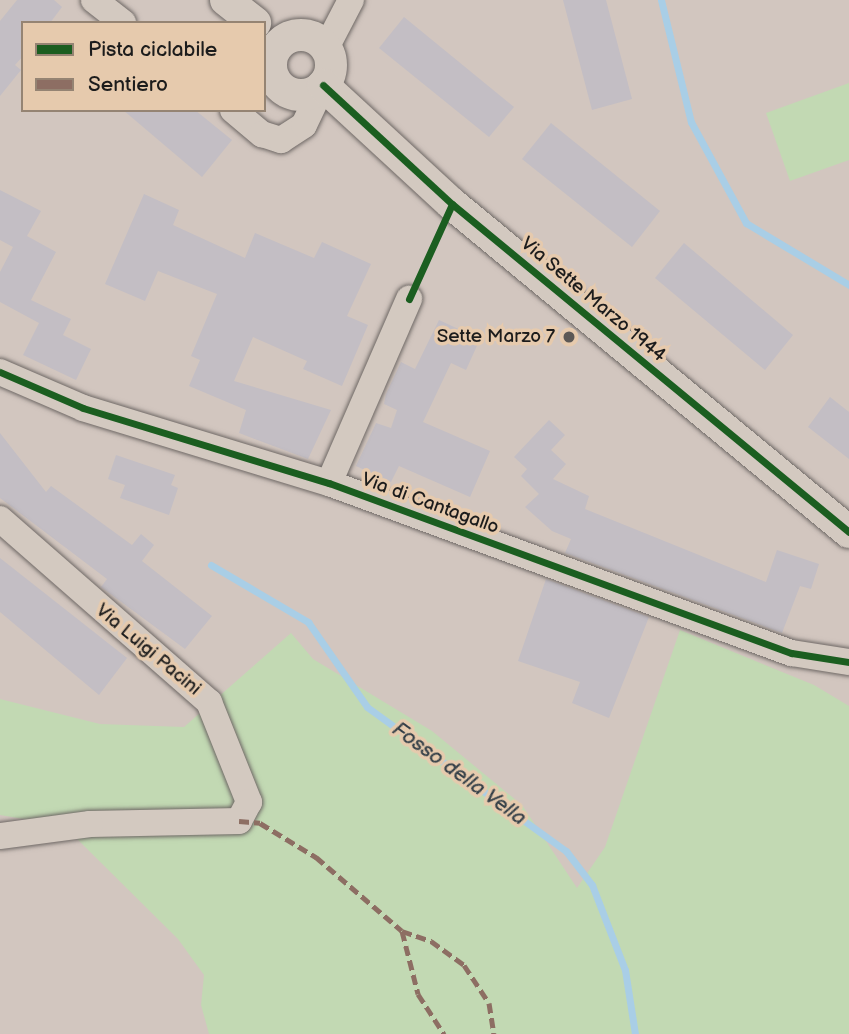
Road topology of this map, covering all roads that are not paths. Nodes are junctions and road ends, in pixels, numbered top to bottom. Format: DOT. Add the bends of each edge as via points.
graph roads {
  1 [pos="226,0"];
  2 [pos="351,0"];
  3 [pos="252,21"];
  4 [pos="272,37"];
  5 [pos="326,48"];
  6 [pos="323,85"];
  7 [pos="235,112"];
  8 [pos="409,299"];
  9 [pos="0,372"];
  10 [pos="329,484"];
  11 [pos="0,519"];
  12 [pos="849,532"];
  13 [pos="849,662"];
  14 [pos="0,836"];
  1 -- 3 [label="street"];
  2 -- 5 [label="street"];
  4 -- 5 [label="street" via="299,34"];
  4 -- 6 [label="street" via="271,69 282,88 304,94"];
  5 -- 6 [label="street" via="330,69"];
  6 -- 7 [label="street" via="304,125 281,139 262,134"];
  6 -- 12 [label="street, Via Sette Marzo 1944" via="452,204"];
  8 -- 10 [label="street"];
  9 -- 10 [label="street, Via di Cantagallo" via="83,408"];
  10 -- 13 [label="street, Via di Cantagallo" via="792,653"];
  11 -- 14 [label="street, Via Luigi Pacini" via="209,702 249,802 239,821 90,824"];
}
